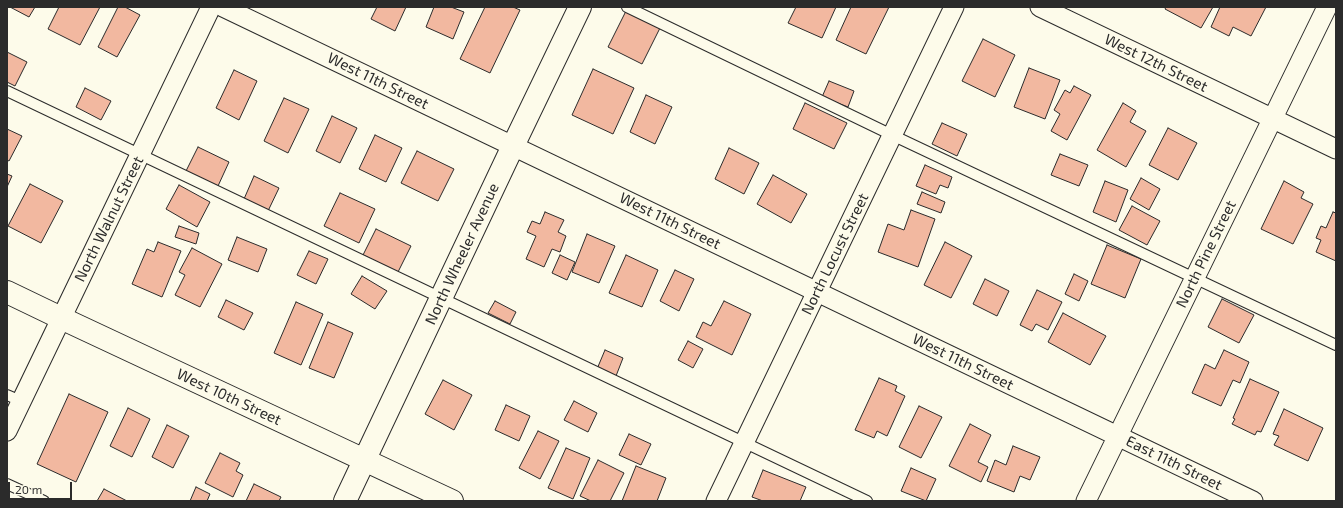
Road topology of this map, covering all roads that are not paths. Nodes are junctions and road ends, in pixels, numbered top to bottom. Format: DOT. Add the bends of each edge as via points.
graph roads {
  1 [pos="210,7"];
  2 [pos="223,7"];
  3 [pos="580,7"];
  4 [pos="627,7"];
  5 [pos="954,7"];
  6 [pos="1040,7"];
  7 [pos="1327,7"];
  8 [pos="7,91"];
  9 [pos="1272,118"];
  10 [pos="892,136"];
  11 [pos="513,146"];
  12 [pos="1336,149"];
  13 [pos="140,155"];
  14 [pos="1195,278"];
  15 [pos="7,292"];
  16 [pos="817,292"];
  17 [pos="441,298"];
  18 [pos="61,318"];
  19 [pos="1336,345"];
  20 [pos="14,398"];
  21 [pos="7,431"];
  22 [pos="1118,436"];
  23 [pos="744,442"];
  24 [pos="365,460"];
  25 [pos="7,484"];
  26 [pos="44,501"];
  27 [pos="346,501"];
  28 [pos="452,501"];
  29 [pos="716,501"];
  30 [pos="867,501"];
  31 [pos="1086,501"];
  32 [pos="1253,501"];
  1 -- 13 [label="street, North Walnut Street"];
  2 -- 11 [label="street, West 11th Street"];
  3 -- 11 [label="street, North Wheeler Avenue"];
  4 -- 10 [label="lane"];
  5 -- 10 [label="street, North Locust Street"];
  6 -- 9 [label="street, West 12th Street"];
  7 -- 9 [label="street, North Pine Street"];
  8 -- 13 [label="lane"];
  9 -- 12 [label="street, West 12th Street"];
  9 -- 14 [label="street, North Pine Street"];
  10 -- 14 [label="lane"];
  10 -- 16 [label="street, North Locust Street"];
  11 -- 16 [label="street, West 11th Street"];
  11 -- 17 [label="street, North Wheeler Avenue"];
  13 -- 17 [label="lane"];
  13 -- 18 [label="street, North Walnut Street"];
  14 -- 19 [label="lane"];
  14 -- 22 [label="street, North Pine Street"];
  15 -- 18 [label="street, West 10th Street"];
  16 -- 22 [label="street, West 11th Street"];
  16 -- 23 [label="street, North Locust Street"];
  17 -- 23 [label="lane"];
  17 -- 24 [label="street, North Wheeler Avenue"];
  18 -- 20 [label="street, North Walnut Street"];
  18 -- 24 [label="street, West 10th Street"];
  20 -- 21 [label="street, North Walnut Street"];
  22 -- 31 [label="street, North Pine Street"];
  22 -- 32 [label="street, East 11th Street"];
  23 -- 29 [label="street, North Locust Street"];
  23 -- 30 [label="lane"];
  24 -- 27 [label="street, North Wheeler Avenue"];
  24 -- 28 [label="street, West 10th Street"];
  25 -- 26 [label="lane"];
}
